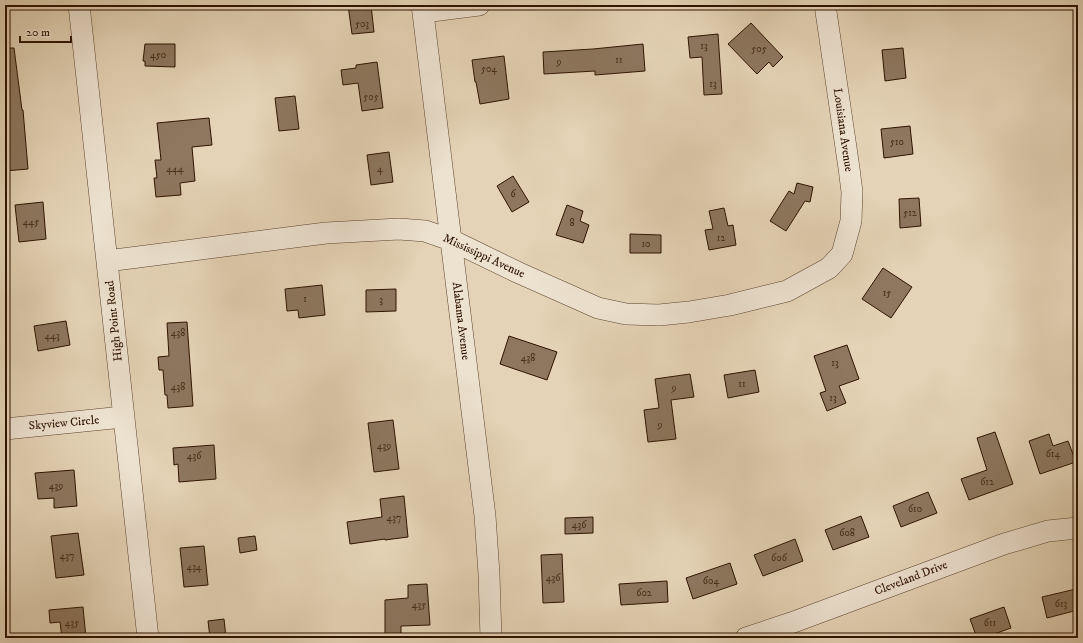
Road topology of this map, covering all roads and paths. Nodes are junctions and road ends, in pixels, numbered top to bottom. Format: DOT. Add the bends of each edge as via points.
graph roads {
  1 [pos="79,5"];
  2 [pos="480,5"];
  3 [pos="825,5"];
  4 [pos="423,8"];
  5 [pos="451,240"];
  6 [pos="842,254"];
  7 [pos="107,261"];
  8 [pos="123,417"];
  9 [pos="5,429"];
  10 [pos="1078,528"];
  11 [pos="148,638"];
  12 [pos="492,638"];
  13 [pos="749,638"];
  1 -- 7 [label="street, High Point Road"];
  2 -- 4 [label="street"];
  3 -- 6 [label="street, Louisiana Avenue" via="852,192 851,221"];
  4 -- 5 [label="street, Alabama Avenue"];
  5 -- 6 [label="street, Mississippi Avenue" via="598,308 626,314 659,315 730,305 787,291 829,268"];
  5 -- 7 [label="street, Mississippi Avenue" via="425,231 398,229 326,233"];
  5 -- 12 [label="street, Alabama Avenue" via="485,516"];
  7 -- 8 [label="street, High Point Road"];
  8 -- 9 [label="street, Skyview Circle"];
  8 -- 11 [label="street, High Point Road"];
  10 -- 13 [label="street, Cleveland Drive" via="1048,531 1004,544"];
}
